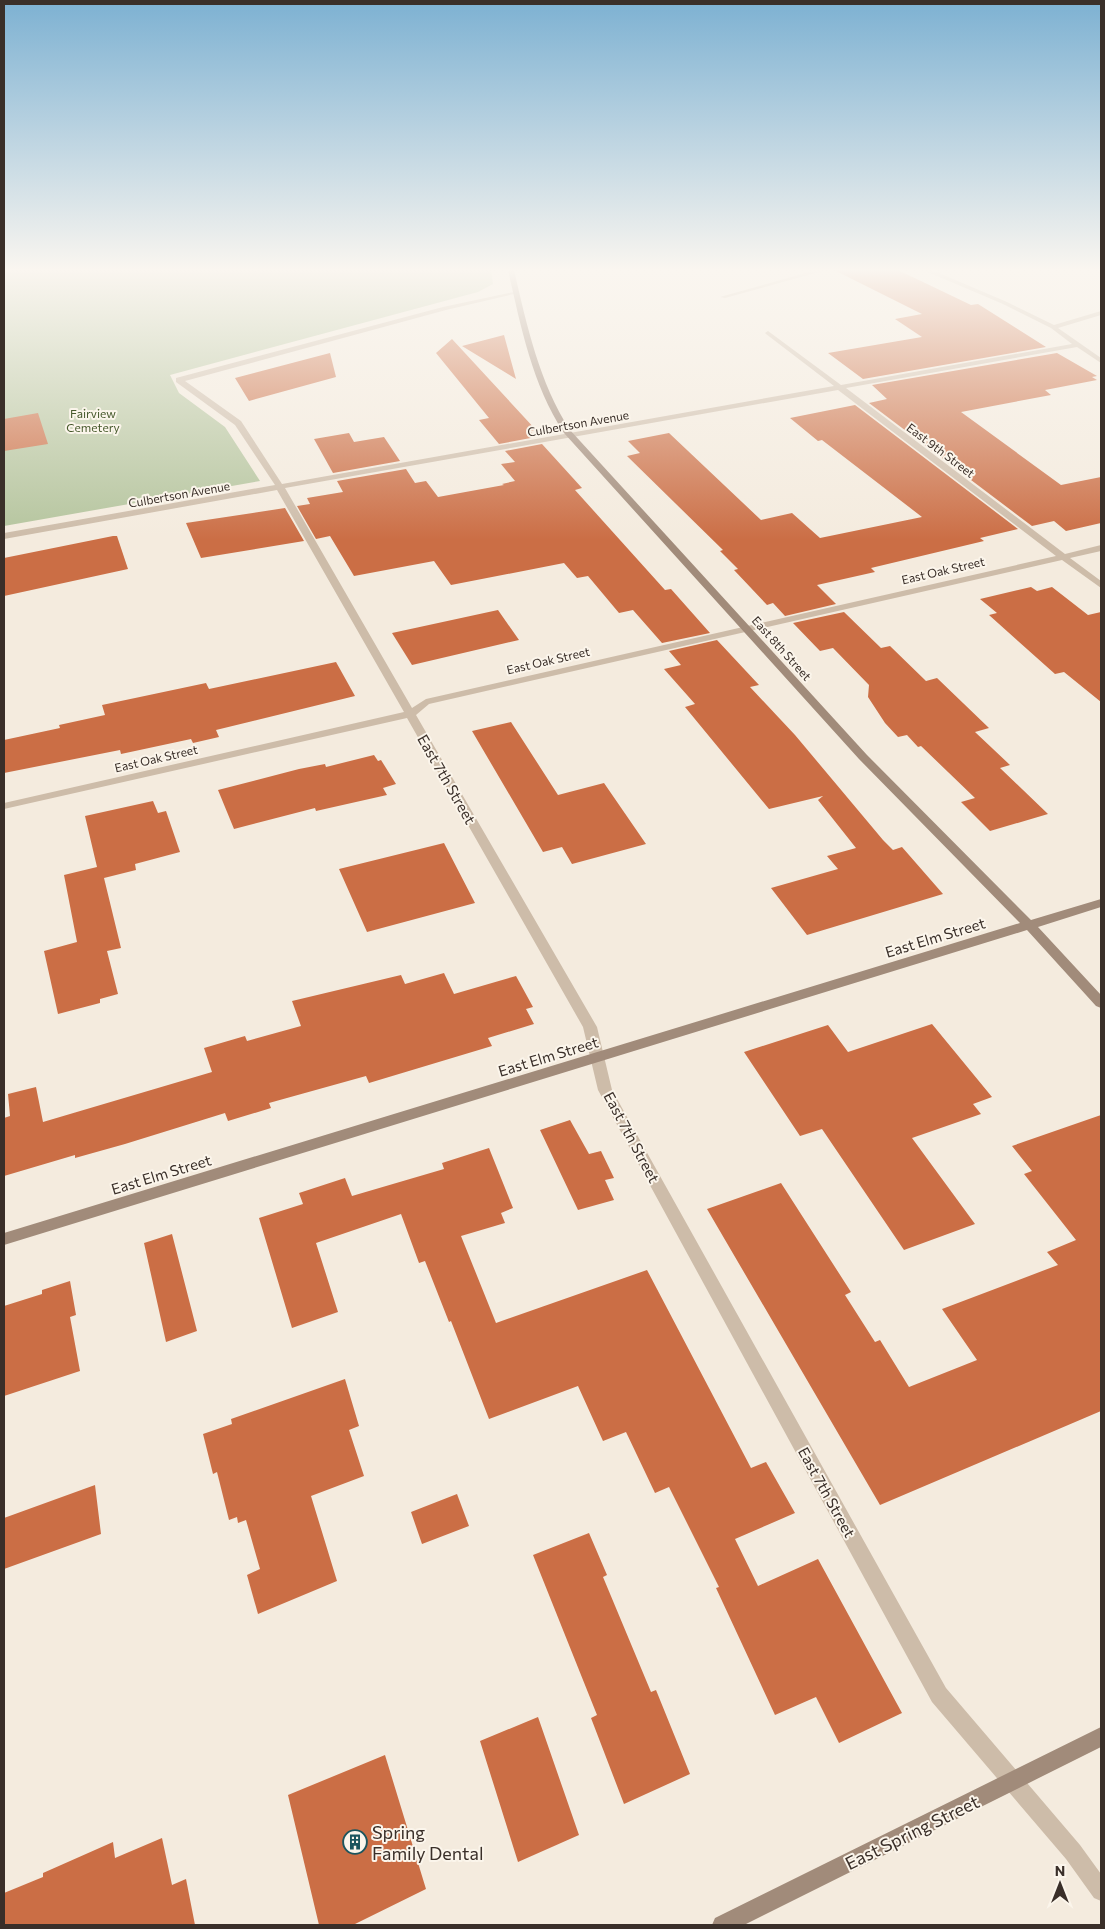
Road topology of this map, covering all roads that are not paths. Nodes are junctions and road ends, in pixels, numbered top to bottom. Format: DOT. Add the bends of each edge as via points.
graph roads {
  1 [pos="253,360"];
  2 [pos="533,360"];
  3 [pos="805,360"];
  4 [pos="993,360"];
  5 [pos="841,387"];
  6 [pos="568,436"];
  7 [pos="280,487"];
  8 [pos="4,536"];
  9 [pos="1101,548"];
  10 [pos="1063,557"];
  11 [pos="1101,585"];
  12 [pos="747,629"];
  13 [pos="410,714"];
  14 [pos="4,806"];
  15 [pos="1101,903"];
  16 [pos="1029,925"];
  17 [pos="1101,1003"];
  18 [pos="598,1058"];
  19 [pos="4,1240"];
  20 [pos="1101,1737"];
  21 [pos="1011,1782"];
  22 [pos="1101,1891"];
  23 [pos="722,1925"];
  1 -- 7 [label="street, East 7th Street" via="179,380 238,424"];
  2 -- 6 [label="street, East 8th Street"];
  3 -- 5 [label="street, East 9th Street"];
  4 -- 5 [label="street, Culbertson Avenue"];
  5 -- 6 [label="street, Culbertson Avenue"];
  5 -- 10 [label="street, East 9th Street"];
  6 -- 7 [label="street, Culbertson Avenue"];
  6 -- 12 [label="street, East 8th Street"];
  7 -- 8 [label="street, Culbertson Avenue"];
  7 -- 13 [label="street, East 7th Street"];
  9 -- 10 [label="street, East Oak Street"];
  10 -- 11 [label="street, East 9th Street"];
  10 -- 12 [label="street, East Oak Street"];
  12 -- 13 [label="street, East Oak Street" via="426,702"];
  12 -- 16 [label="street, East 8th Street" via="863,757"];
  13 -- 14 [label="street, East Oak Street"];
  13 -- 18 [label="street, East 7th Street" via="590,1027"];
  15 -- 16 [label="street, East Elm Street"];
  16 -- 17 [label="street, East 8th Street"];
  16 -- 18 [label="street, East Elm Street"];
  18 -- 19 [label="street, East Elm Street"];
  18 -- 21 [label="street, East 7th Street" via="605,1090 939,1695"];
  20 -- 21 [label="street, East Spring Street"];
  21 -- 22 [label="street, East 7th Street" via="1073,1852"];
  21 -- 23 [label="street, East Spring Street"];
}
